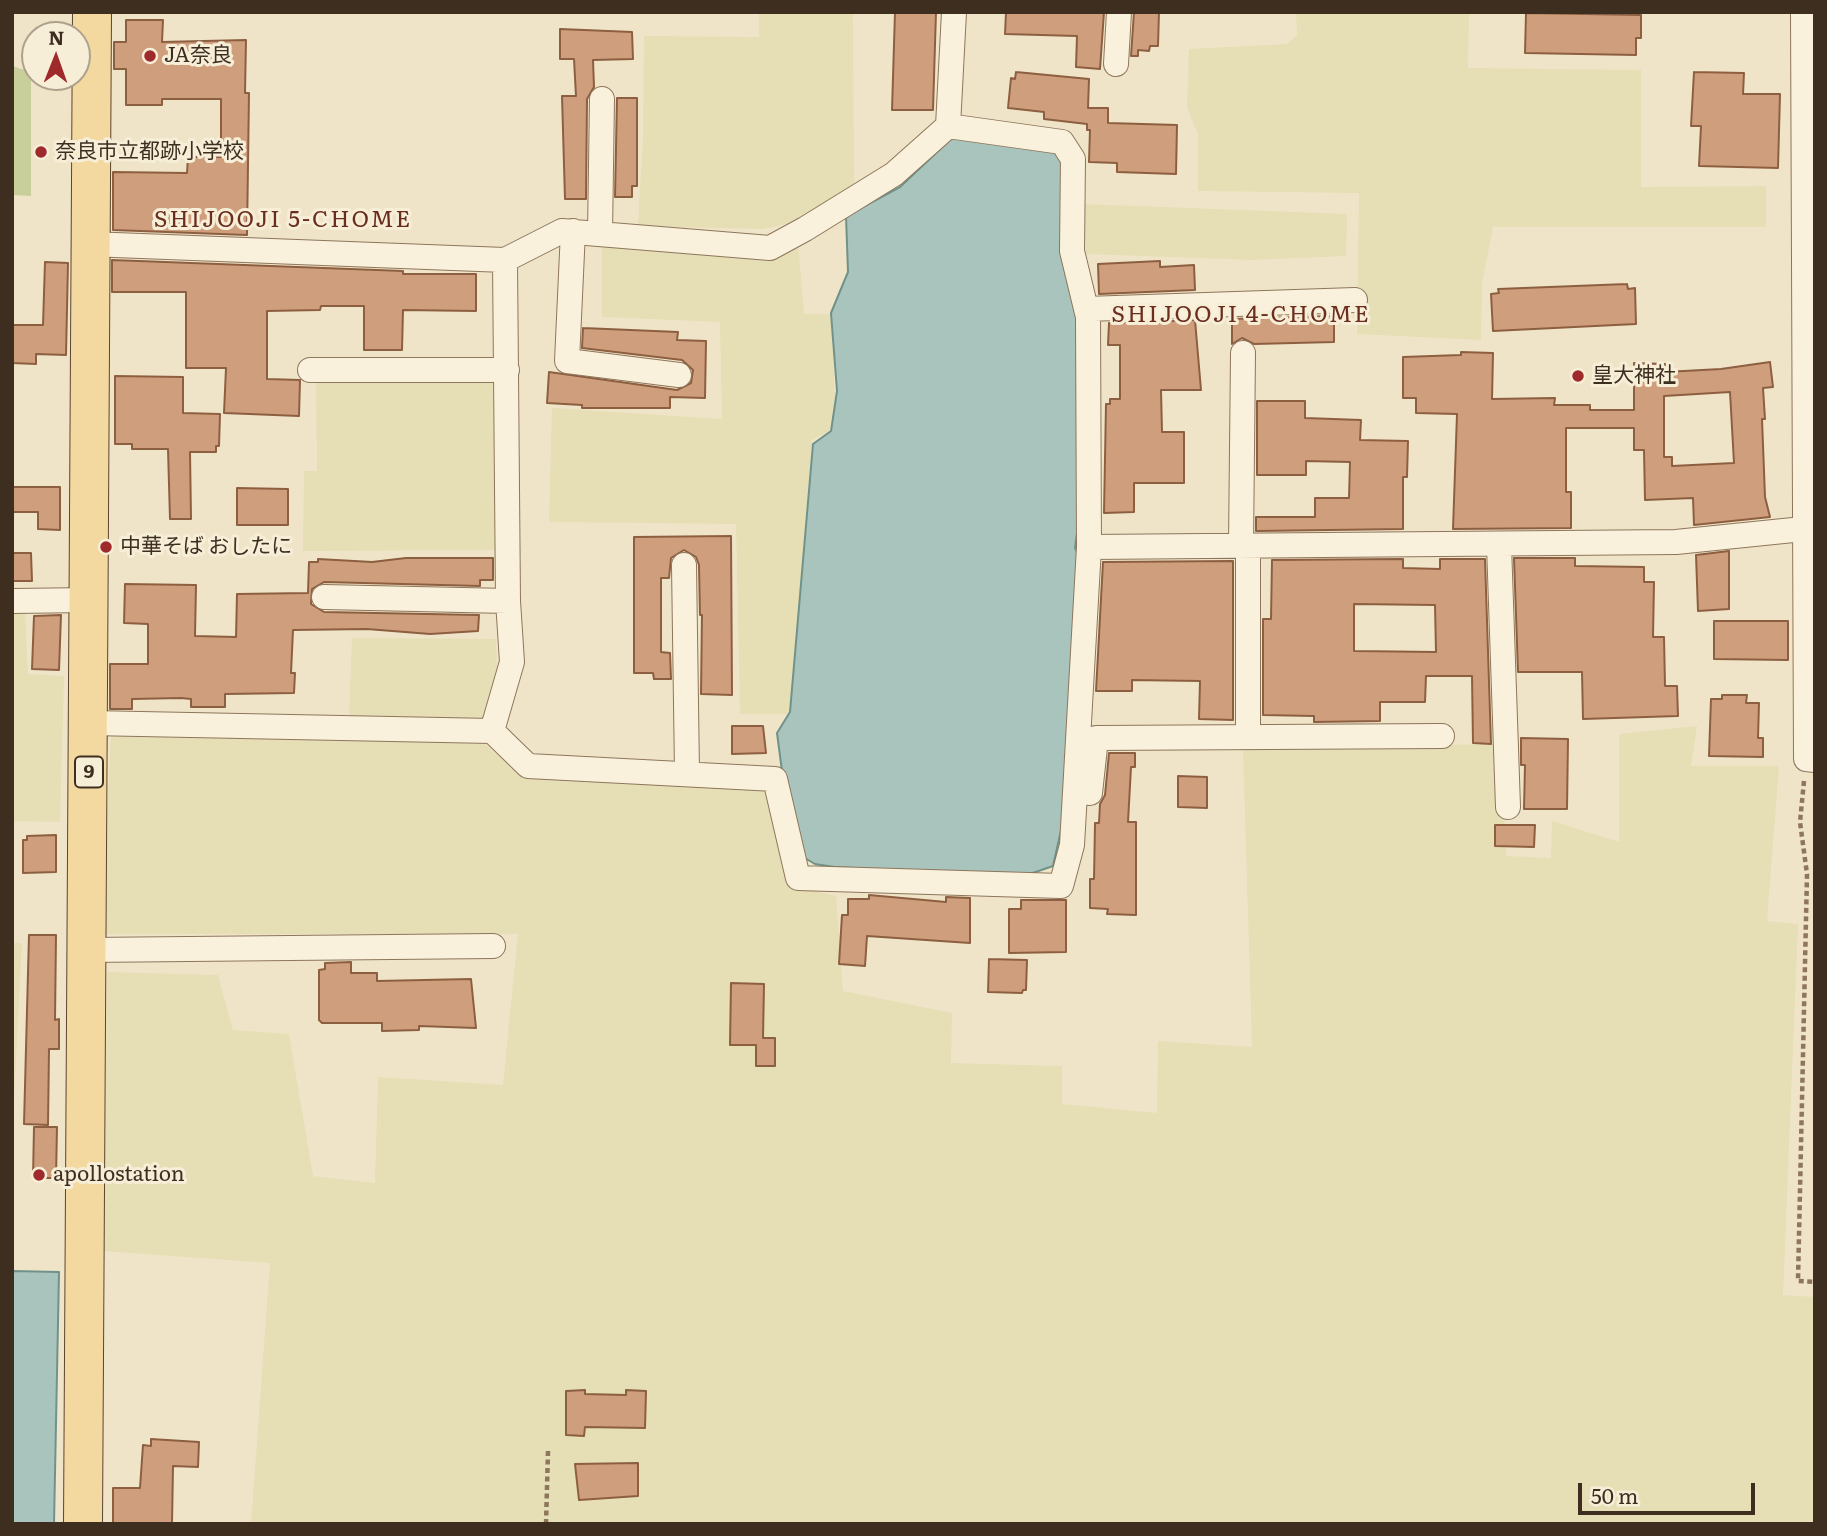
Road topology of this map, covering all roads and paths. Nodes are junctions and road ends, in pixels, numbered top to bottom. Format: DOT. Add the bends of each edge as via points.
graph roads {
  1 [pos="92,12"];
  2 [pos="954,12"];
  3 [pos="1119,12"];
  4 [pos="1803,12"];
  5 [pos="1116,64"];
  6 [pos="602,99"];
  7 [pos="948,126"];
  8 [pos="573,231"];
  9 [pos="600,234"];
  10 [pos="89,244"];
  11 [pos="505,260"];
  12 [pos="1355,300"];
  13 [pos="1086,309"];
  14 [pos="1243,353"];
  15 [pos="310,370"];
  16 [pos="507,370"];
  17 [pos="679,375"];
  18 [pos="1803,529"];
  19 [pos="1245,545"];
  20 [pos="1499,545"];
  21 [pos="1089,547"];
  22 [pos="684,565"];
  23 [pos="324,597"];
  24 [pos="90,600"];
  25 [pos="12,601"];
  26 [pos="508,601"];
  27 [pos="90,723"];
  28 [pos="492,730"];
  29 [pos="1442,736"];
  30 [pos="1248,737"];
  31 [pos="1810,760"];
  32 [pos="687,772"];
  33 [pos="1508,807"];
  34 [pos="1072,845"];
  35 [pos="493,946"];
  36 [pos="88,950"];
  37 [pos="1815,1282"];
  38 [pos="548,1451"];
  39 [pos="83,1524"];
  40 [pos="546,1524"];
  1 -- 10 [label="main road, 9"];
  2 -- 7 [label="street"];
  3 -- 5 [label="street"];
  4 -- 18 [label="street"];
  6 -- 9 [label="street"];
  7 -- 9 [label="street" via="894,174 770,248"];
  7 -- 13 [label="street" via="1062,142 1073,159 1072,251"];
  8 -- 9 [label="street"];
  8 -- 11 [label="street" via="562,231"];
  8 -- 17 [label="street" via="567,361"];
  10 -- 11 [label="street"];
  10 -- 24 [label="main road, 9"];
  11 -- 16 [label="street"];
  12 -- 13 [label="street"];
  13 -- 21 [label="street"];
  14 -- 19 [label="street"];
  15 -- 16 [label="street"];
  16 -- 26 [label="street"];
  18 -- 20 [label="street" via="1676,542"];
  18 -- 31 [label="street"];
  19 -- 20 [label="street"];
  19 -- 21 [label="street"];
  19 -- 30 [label="street"];
  20 -- 33 [label="street"];
  21 -- 34 [label="street"];
  22 -- 32 [label="street"];
  23 -- 26 [label="street"];
  24 -- 25 [label="street"];
  24 -- 27 [label="main road, 9"];
  26 -- 28 [label="street" via="512,662"];
  27 -- 28 [label="street"];
  27 -- 36 [label="main road, 9"];
  28 -- 32 [label="street" via="528,766"];
  29 -- 30 [label="street"];
  30 -- 34 [label="street" via="1096,737 1084,845"];
  31 -- 37 [label="path" via="1800,822 1807,874 1798,1281"];
  32 -- 34 [label="street" via="775,779 798,878 1061,886"];
  35 -- 36 [label="street"];
  36 -- 39 [label="main road, 9"];
  38 -- 40 [label="path"];
}
